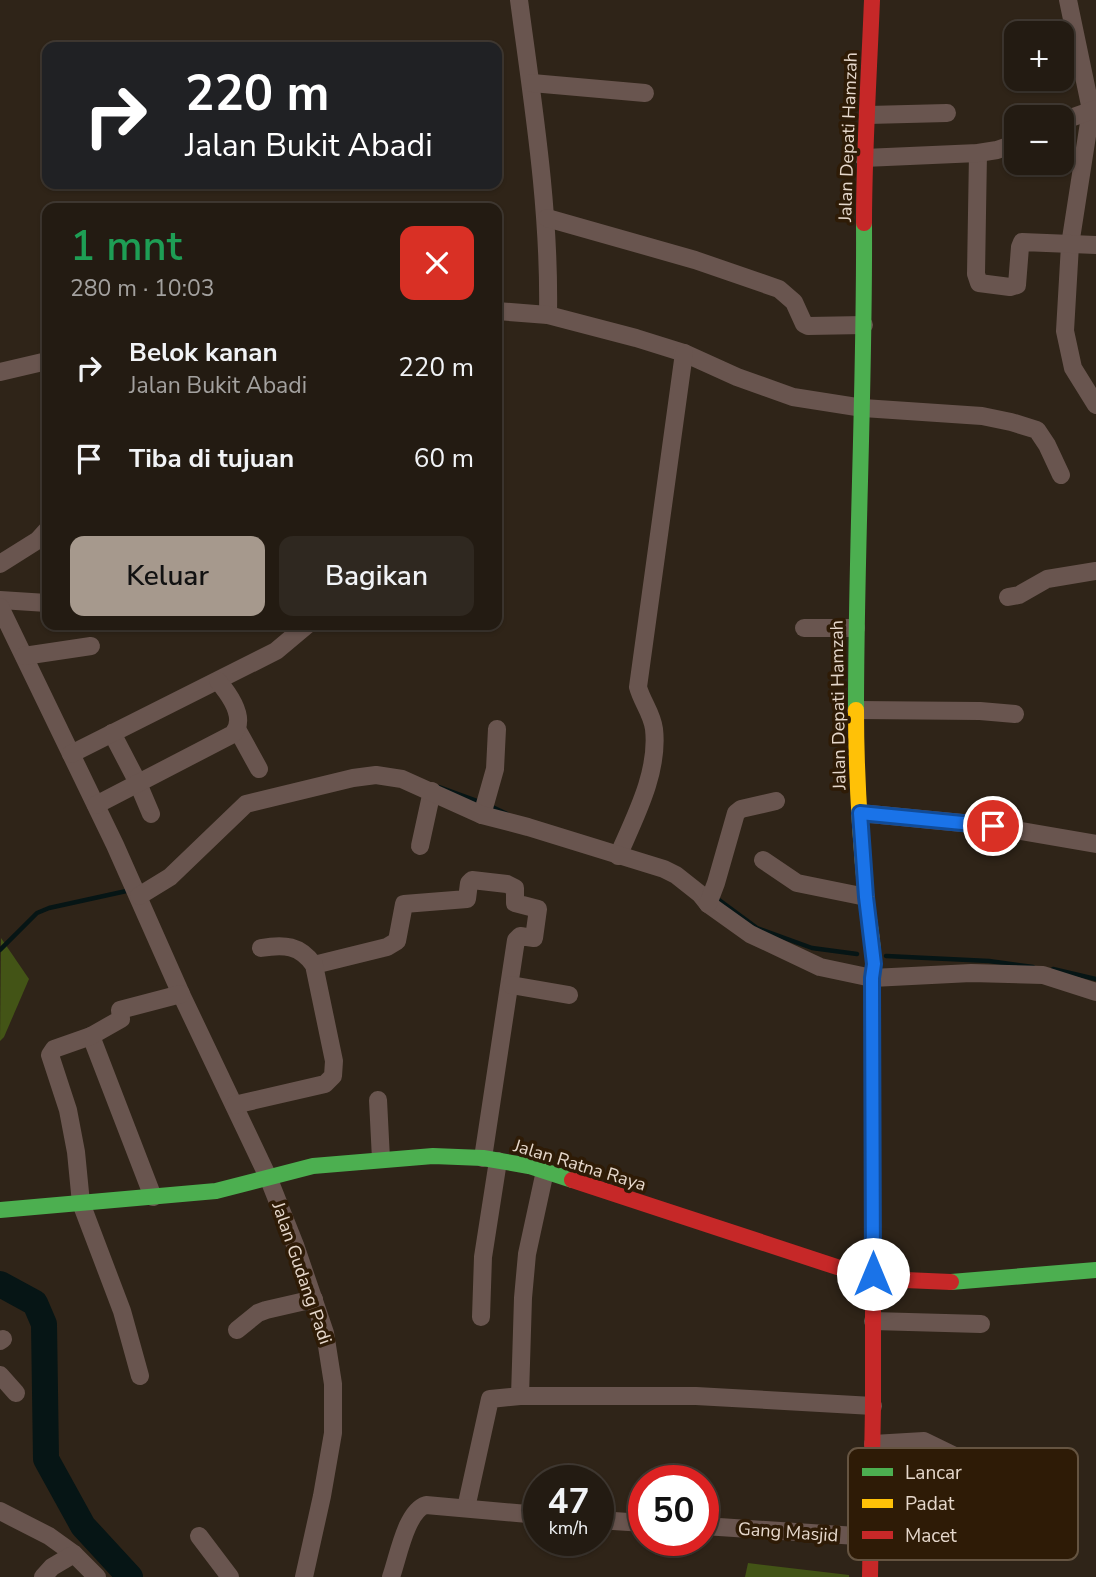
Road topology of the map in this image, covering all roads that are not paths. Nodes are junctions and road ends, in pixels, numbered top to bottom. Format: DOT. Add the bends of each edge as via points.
graph roads {
  1 [pos="519,0"];
  2 [pos="872,0"];
  3 [pos="1068,0"];
  4 [pos="532,83"];
  5 [pos="645,93"];
  6 [pos="1093,110"];
  7 [pos="947,113"];
  8 [pos="868,115"];
  9 [pos="1074,117"];
  10 [pos="1004,148"];
  11 [pos="978,153"];
  12 [pos="864,158"];
  13 [pos="547,218"];
  14 [pos="1070,245"];
  15 [pos="1096,245"];
  16 [pos="502,311"];
  17 [pos="548,315"];
  18 [pos="864,325"];
  19 [pos="684,353"];
  20 [pos="42,362"];
  21 [pos="0,372"];
  22 [pos="1096,405"];
  23 [pos="863,408"];
  24 [pos="1061,475"];
  25 [pos="42,536"];
  26 [pos="0,564"];
  27 [pos="1096,571"];
  28 [pos="1008,597"];
  29 [pos="0,600"];
  30 [pos="42,603"];
  31 [pos="0,607"];
  32 [pos="804,628"];
  33 [pos="856,628"];
  34 [pos="301,630"];
  35 [pos="91,646"];
  36 [pos="24,656"];
  37 [pos="218,681"];
  38 [pos="856,710"];
  39 [pos="1015,714"];
  40 [pos="497,729"];
  41 [pos="237,730"];
  42 [pos="112,733"];
  43 [pos="71,754"];
  44 [pos="259,769"];
  45 [pos="137,781"];
  46 [pos="432,791"];
  47 [pos="776,801"];
  48 [pos="486,804"];
  49 [pos="96,805"];
  50 [pos="860,813"];
  51 [pos="150,814"];
  52 [pos="1096,844"];
  53 [pos="420,846"];
  54 [pos="622,847"];
  55 [pos="763,860"];
  56 [pos="135,887"];
  57 [pos="712,895"];
  58 [pos="866,897"];
  59 [pos="261,948"];
  60 [pos="314,965"];
  61 [pos="872,978"];
  62 [pos="511,985"];
  63 [pos="1096,992"];
  64 [pos="181,994"];
  65 [pos="569,995"];
  66 [pos="92,1036"];
  67 [pos="378,1100"];
  68 [pos="234,1105"];
  69 [pos="382,1159"];
  70 [pos="490,1159"];
  71 [pos="545,1171"];
  72 [pos="268,1177"];
  73 [pos="153,1197"];
  74 [pos="81,1203"];
  75 [pos="0,1210"];
  76 [pos="1096,1270"];
  77 [pos="873,1274"];
  78 [pos="314,1299"];
  79 [pos="481,1317"];
  80 [pos="873,1321"];
  81 [pos="981,1324"];
  82 [pos="237,1330"];
  83 [pos="0,1375"];
  84 [pos="140,1376"];
  85 [pos="16,1393"];
  86 [pos="520,1396"];
  87 [pos="873,1406"];
  88 [pos="873,1444"];
  89 [pos="873,1448"];
  90 [pos="937,1448"];
  91 [pos="466,1508"];
  92 [pos="0,1511"];
  93 [pos="523,1513"];
  94 [pos="719,1527"];
  95 [pos="848,1535"];
  96 [pos="199,1536"];
  97 [pos="74,1554"];
  98 [pos="43,1577"];
  99 [pos="97,1577"];
  100 [pos="230,1577"];
  101 [pos="304,1577"];
  102 [pos="391,1577"];
  1 -- 4 [label="street"];
  2 -- 8 [label="main road, Jalan Depati Hamzah"];
  3 -- 6 [label="street"];
  4 -- 5 [label="street"];
  4 -- 13 [label="street"];
  6 -- 9 [label="street"];
  6 -- 14 [label="street"];
  7 -- 8 [label="street"];
  8 -- 12 [label="main road, Jalan Depati Hamzah"];
  10 -- 11 [label="street"];
  11 -- 12 [label="street"];
  11 -- 14 [label="street" via="979,283 1017,285 1022,242"];
  12 -- 18 [label="main road, Jalan Depati Hamzah"];
  13 -- 17 [label="street"];
  13 -- 18 [label="street" via="779,289 789,295 808,326"];
  14 -- 15 [label="street"];
  14 -- 22 [label="street" via="1068,348 1073,368"];
  16 -- 17 [label="street"];
  17 -- 19 [label="street"];
  18 -- 23 [label="main road, Jalan Depati Hamzah"];
  19 -- 23 [label="street" via="779,394"];
  19 -- 54 [label="street" via="638,687 654,729 654,751 650,775"];
  20 -- 21 [label="street"];
  23 -- 24 [label="street" via="982,416 1037,430"];
  23 -- 33 [label="main road, Jalan Depati Hamzah"];
  25 -- 26 [label="street"];
  27 -- 28 [label="street" via="1047,579"];
  29 -- 30 [label="street"];
  31 -- 36 [label="street, Jalan Gudang Padi"];
  32 -- 33 [label="street"];
  33 -- 38 [label="main road, Jalan Depati Hamzah"];
  34 -- 37 [label="street" via="276,650"];
  35 -- 36 [label="street"];
  36 -- 43 [label="street, Jalan Gudang Padi"];
  37 -- 41 [label="street" via="233,704"];
  37 -- 42 [label="street"];
  38 -- 39 [label="street"];
  38 -- 50 [label="main road, Jalan Depati Hamzah"];
  40 -- 48 [label="street" via="495,769"];
  41 -- 44 [label="street"];
  41 -- 45 [label="street"];
  42 -- 43 [label="street"];
  42 -- 45 [label="street"];
  43 -- 49 [label="street, Jalan Gudang Padi"];
  45 -- 49 [label="street"];
  45 -- 51 [label="street"];
  46 -- 48 [label="street"];
  46 -- 53 [label="street"];
  46 -- 56 [label="street" via="376,775 246,803 170,877"];
  47 -- 57 [label="street" via="736,813"];
  48 -- 54 [label="street" via="528,827"];
  49 -- 56 [label="street, Jalan Gudang Padi"];
  50 -- 52 [label="street" via="993,826"];
  50 -- 58 [label="main road, Jalan Depati Hamzah"];
  54 -- 57 [label="street" via="676,875 700,894"];
  55 -- 58 [label="street" via="797,883"];
  56 -- 64 [label="street, Jalan Gudang Padi"];
  57 -- 61 [label="street" via="750,934 820,967"];
  58 -- 61 [label="main road, Jalan Depati Hamzah"];
  59 -- 60 [label="street" via="283,944 306,954"];
  60 -- 62 [label="street" via="387,947 397,941 404,904 467,899 472,880 508,884 515,888 514,903 538,909 534,939 520,936 516,940"];
  60 -- 68 [label="street" via="334,1061 333,1076 325,1084"];
  61 -- 63 [label="street" via="1043,975"];
  61 -- 77 [label="main road, Jalan Depati Hamzah"];
  62 -- 65 [label="street"];
  62 -- 70 [label="street"];
  64 -- 66 [label="street" via="120,1010 121,1019"];
  64 -- 68 [label="street, Jalan Gudang Padi"];
  66 -- 73 [label="street"];
  66 -- 74 [label="street" via="54,1049 50,1055 71,1121"];
  67 -- 69 [label="street"];
  68 -- 72 [label="street, Jalan Gudang Padi"];
  69 -- 70 [label="main road, Jalan Ratna Raya"];
  69 -- 72 [label="main road, Jalan Ratna Raya" via="313,1166"];
  70 -- 71 [label="main road, Jalan Ratna Raya"];
  70 -- 79 [label="street"];
  71 -- 77 [label="main road, Jalan Ratna Raya" via="837,1267"];
  71 -- 86 [label="street" via="527,1254"];
  72 -- 73 [label="main road, Jalan Ratna Raya" via="216,1191"];
  72 -- 78 [label="street, Jalan Gudang Padi"];
  73 -- 74 [label="main road, Jalan Ratna Raya"];
  74 -- 75 [label="main road, Jalan Ratna Raya"];
  74 -- 84 [label="street" via="122,1311"];
  76 -- 77 [label="main road, Jalan Ratna Raya" via="927,1282"];
  77 -- 80 [label="main road, Jalan Depati Hamzah"];
  78 -- 82 [label="street" via="258,1313"];
  78 -- 101 [label="street, Jalan Gudang Padi" via="330,1357 333,1433"];
  80 -- 81 [label="street"];
  80 -- 87 [label="main road, Jalan Depati Hamzah"];
  83 -- 85 [label="street"];
  86 -- 87 [label="street" via="696,1396"];
  86 -- 91 [label="street" via="490,1399"];
  87 -- 88 [label="main road, Jalan Depati Hamzah"];
  88 -- 89 [label="main road, Jalan Depati Hamzah"];
  88 -- 90 [label="street, Gang Masjid" via="924,1441"];
  91 -- 93 [label="street"];
  91 -- 102 [label="street" via="419,1507 411,1516"];
  92 -- 97 [label="street"];
  94 -- 95 [label="street, Gang Masjid"];
  96 -- 100 [label="street"];
  97 -- 98 [label="street"];
  97 -- 99 [label="street"];
}
